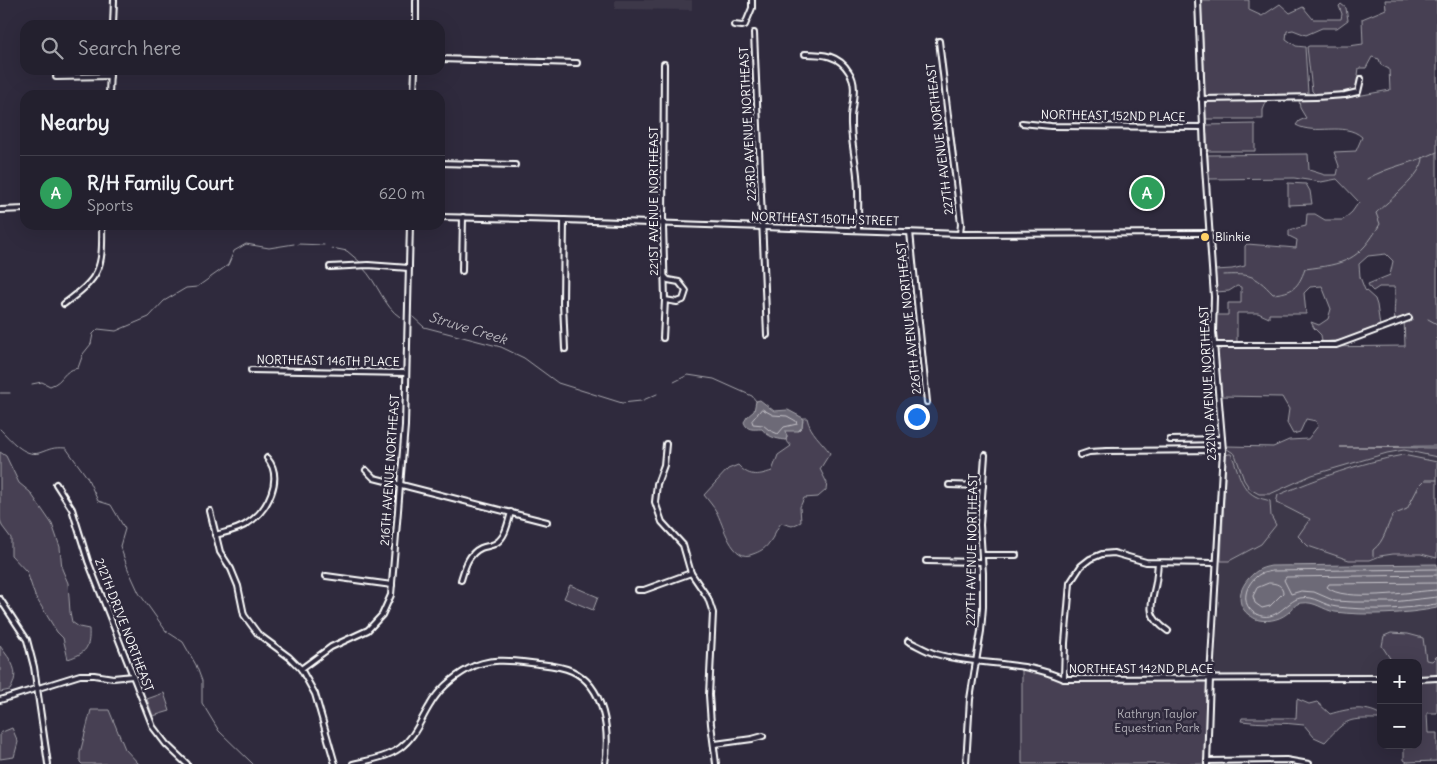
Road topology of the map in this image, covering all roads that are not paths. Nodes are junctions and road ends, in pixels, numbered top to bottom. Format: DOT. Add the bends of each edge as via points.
graph roads {
  1 [pos="114,0"];
  2 [pos="416,0"];
  3 [pos="752,0"];
  4 [pos="1198,0"];
  5 [pos="112,20"];
  6 [pos="416,20"];
  7 [pos="734,25"];
  8 [pos="754,33"];
  9 [pos="939,42"];
  10 [pos="805,54"];
  11 [pos="445,59"];
  12 [pos="577,63"];
  13 [pos="664,64"];
  14 [pos="415,75"];
  15 [pos="110,76"];
  16 [pos="56,77"];
  17 [pos="1361,79"];
  18 [pos="109,90"];
  19 [pos="414,90"];
  20 [pos="1202,99"];
  21 [pos="1022,124"];
  22 [pos="1203,127"];
  23 [pos="445,163"];
  24 [pos="515,165"];
  25 [pos="0,210"];
  26 [pos="20,210"];
  27 [pos="445,217"];
  28 [pos="463,217"];
  29 [pos="564,220"];
  30 [pos="663,224"];
  31 [pos="763,227"];
  32 [pos="858,229"];
  33 [pos="102,230"];
  34 [pos="410,230"];
  35 [pos="910,232"];
  36 [pos="960,234"];
  37 [pos="1210,234"];
  38 [pos="330,267"];
  39 [pos="409,268"];
  40 [pos="462,271"];
  41 [pos="664,276"];
  42 [pos="664,300"];
  43 [pos="64,304"];
  44 [pos="1409,318"];
  45 [pos="767,335"];
  46 [pos="663,338"];
  47 [pos="1214,345"];
  48 [pos="565,349"];
  49 [pos="250,370"];
  50 [pos="406,373"];
  51 [pos="927,402"];
  52 [pos="1222,439"];
  53 [pos="1170,440"];
  54 [pos="666,444"];
  55 [pos="1223,450"];
  56 [pos="984,455"];
  57 [pos="1080,455"];
  58 [pos="267,458"];
  59 [pos="366,470"];
  60 [pos="56,484"];
  61 [pos="400,484"];
  62 [pos="949,485"];
  63 [pos="983,486"];
  64 [pos="210,512"];
  65 [pos="511,512"];
  66 [pos="547,522"];
  67 [pos="215,535"];
  68 [pos="982,555"];
  69 [pos="1016,555"];
  70 [pos="926,561"];
  71 [pos="982,562"];
  72 [pos="1158,563"];
  73 [pos="1216,563"];
  74 [pos="691,573"];
  75 [pos="326,576"];
  76 [pos="461,580"];
  77 [pos="392,585"];
  78 [pos="638,590"];
  79 [pos="0,599"];
  80 [pos="1168,631"];
  81 [pos="908,641"];
  82 [pos="976,661"];
  83 [pos="301,670"];
  84 [pos="133,676"];
  85 [pos="1210,678"];
  86 [pos="1377,678"];
  87 [pos="1422,678"];
  88 [pos="1437,678"];
  89 [pos="1064,679"];
  90 [pos="37,689"];
  91 [pos="0,700"];
  92 [pos="763,736"];
  93 [pos="715,744"];
  94 [pos="1207,762"];
  95 [pos="1241,762"];
  96 [pos="1297,762"];
  97 [pos="48,764"];
  98 [pos="187,764"];
  99 [pos="335,764"];
  100 [pos="353,764"];
  101 [pos="605,764"];
  102 [pos="716,764"];
  103 [pos="966,764"];
  104 [pos="1309,764"];
  1 -- 5 [label="street"];
  2 -- 6 [label="street"];
  3 -- 7 [label="street" via="745,25"];
  4 -- 20 [label="street, 232ND AVENUE NORTHEAST"];
  8 -- 31 [label="street, 223RD AVENUE NORTHEAST"];
  9 -- 36 [label="street, 227TH AVENUE NORTHEAST"];
  10 -- 32 [label="street" via="837,59 853,79 851,125 859,202"];
  11 -- 12 [label="street"];
  13 -- 30 [label="street, 221ST AVENUE NORTHEAST"];
  14 -- 19 [label="street"];
  15 -- 16 [label="street"];
  15 -- 18 [label="street"];
  17 -- 20 [label="street" via="1358,92 1345,95"];
  20 -- 22 [label="street, 232ND AVENUE NORTHEAST"];
  21 -- 22 [label="street, NORTHEAST 152ND PLACE"];
  22 -- 37 [label="street, 232ND AVENUE NORTHEAST"];
  23 -- 24 [label="street"];
  25 -- 26 [label="street"];
  27 -- 28 [label="street, NORTHEAST 150TH STREET"];
  28 -- 29 [label="street, NORTHEAST 150TH STREET"];
  28 -- 40 [label="street"];
  29 -- 30 [label="street, NORTHEAST 150TH STREET"];
  29 -- 48 [label="street"];
  30 -- 31 [label="street, NORTHEAST 150TH STREET"];
  30 -- 41 [label="street, 221ST AVENUE NORTHEAST"];
  31 -- 32 [label="street, NORTHEAST 150TH STREET"];
  31 -- 45 [label="street, 223RD AVENUE NORTHEAST"];
  32 -- 35 [label="street, NORTHEAST 150TH STREET"];
  33 -- 43 [label="street" via="101,256 95,277"];
  34 -- 39 [label="street, 216TH AVENUE NORTHEAST"];
  35 -- 36 [label="street, NORTHEAST 150TH STREET"];
  35 -- 51 [label="street, 226TH AVENUE NORTHEAST"];
  36 -- 37 [label="street, NORTHEAST 150TH STREET"];
  37 -- 47 [label="street, 232ND AVENUE NORTHEAST"];
  38 -- 39 [label="street"];
  39 -- 50 [label="street, 216TH AVENUE NORTHEAST"];
  41 -- 42 [label="street, 221ST AVENUE NORTHEAST"];
  41 -- 42 [label="street" via="679,282 686,291 683,300"];
  42 -- 46 [label="street, 221ST AVENUE NORTHEAST"];
  44 -- 47 [label="street" via="1336,346"];
  47 -- 52 [label="street, 232ND AVENUE NORTHEAST"];
  49 -- 50 [label="street, NORTHEAST 146TH PLACE"];
  50 -- 61 [label="street, 216TH AVENUE NORTHEAST"];
  52 -- 53 [label="street"];
  52 -- 55 [label="street, 232ND AVENUE NORTHEAST"];
  54 -- 74 [label="street" via="655,502 668,529 683,545"];
  55 -- 57 [label="street" via="1107,451"];
  55 -- 73 [label="street, 232ND AVENUE NORTHEAST"];
  56 -- 63 [label="street, 227TH AVENUE NORTHEAST"];
  58 -- 67 [label="street" via="273,464 274,484 260,513 248,524"];
  59 -- 61 [label="street" via="374,478"];
  60 -- 84 [label="street, 212TH DRIVE NORTHEAST" via="72,509 88,561"];
  61 -- 65 [label="street"];
  61 -- 77 [label="street, 216TH AVENUE NORTHEAST"];
  62 -- 63 [label="street"];
  63 -- 68 [label="street, 227TH AVENUE NORTHEAST"];
  64 -- 67 [label="street"];
  65 -- 66 [label="street"];
  65 -- 76 [label="street" via="503,536 497,543 474,553"];
  67 -- 83 [label="street" via="220,552 235,577 241,608 250,625"];
  68 -- 69 [label="street"];
  68 -- 71 [label="street, 227TH AVENUE NORTHEAST"];
  70 -- 71 [label="street"];
  71 -- 82 [label="street, 227TH AVENUE NORTHEAST" via="982,615"];
  72 -- 73 [label="street"];
  72 -- 80 [label="street" via="1151,609 1160,625"];
  72 -- 89 [label="street" via="1137,561 1114,553 1102,554 1090,559 1075,574 1068,594"];
  73 -- 85 [label="street, 232ND AVENUE NORTHEAST"];
  74 -- 78 [label="street"];
  74 -- 93 [label="street" via="708,598 713,613 709,695"];
  75 -- 77 [label="street"];
  77 -- 83 [label="street, 216TH AVENUE NORTHEAST" via="385,610 373,625 331,647"];
  79 -- 90 [label="street" via="27,640"];
  81 -- 82 [label="street, NORTHEAST 142ND PLACE" via="935,653"];
  82 -- 89 [label="street, NORTHEAST 142ND PLACE" via="1037,668"];
  82 -- 103 [label="street, 227TH AVENUE NORTHEAST"];
  83 -- 99 [label="street" via="315,694"];
  84 -- 90 [label="street" via="80,676"];
  84 -- 98 [label="street, 212TH DRIVE NORTHEAST" via="153,727"];
  85 -- 86 [label="street, NORTHEAST 142ND PLACE"];
  85 -- 89 [label="street, NORTHEAST 142ND PLACE"];
  85 -- 94 [label="street, 232ND AVENUE NORTHEAST"];
  87 -- 88 [label="street"];
  90 -- 91 [label="street"];
  90 -- 97 [label="street"];
  92 -- 93 [label="street"];
  93 -- 102 [label="street"];
  94 -- 95 [label="street"];
  95 -- 96 [label="street"];
  96 -- 104 [label="street"];
  100 -- 101 [label="street" via="384,757 400,748 411,738 437,694 470,668 508,660 567,669 585,679 602,708 608,734"];
}
